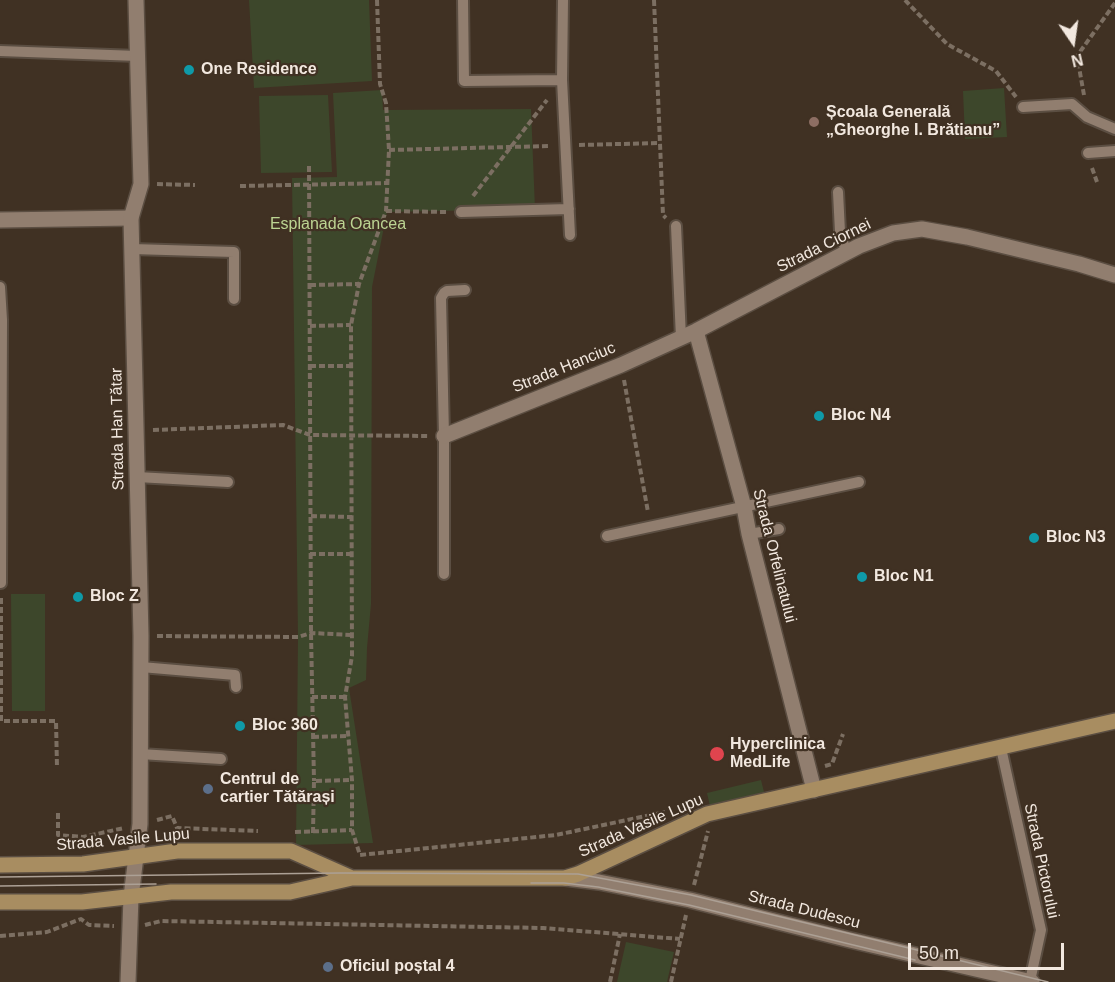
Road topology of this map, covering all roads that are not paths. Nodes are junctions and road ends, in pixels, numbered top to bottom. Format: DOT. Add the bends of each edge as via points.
graph roads {
  1 [pos="136,0"];
  2 [pos="463,0"];
  3 [pos="563,0"];
  4 [pos="0,51"];
  5 [pos="138,56"];
  6 [pos="562,81"];
  7 [pos="1023,106"];
  8 [pos="1115,129"];
  9 [pos="1115,151"];
  10 [pos="1088,153"];
  11 [pos="838,192"];
  12 [pos="569,209"];
  13 [pos="460,212"];
  14 [pos="131,218"];
  15 [pos="0,220"];
  16 [pos="676,226"];
  17 [pos="570,235"];
  18 [pos="132,249"];
  19 [pos="849,251"];
  20 [pos="1115,276"];
  21 [pos="0,287"];
  22 [pos="465,290"];
  23 [pos="234,299"];
  24 [pos="696,331"];
  25 [pos="681,338"];
  26 [pos="1,422"];
  27 [pos="444,436"];
  28 [pos="1,462"];
  29 [pos="136,477"];
  30 [pos="228,482"];
  31 [pos="859,482"];
  32 [pos="744,507"];
  33 [pos="779,529"];
  34 [pos="749,534"];
  35 [pos="607,536"];
  36 [pos="444,574"];
  37 [pos="1,584"];
  38 [pos="141,667"];
  39 [pos="236,687"];
  40 [pos="1115,721"];
  41 [pos="1001,748"];
  42 [pos="140,754"];
  43 [pos="221,759"];
  44 [pos="814,790"];
  45 [pos="136,858"];
  46 [pos="0,865"];
  47 [pos="352,878"];
  48 [pos="565,879"];
  49 [pos="131,897"];
  50 [pos="0,902"];
  51 [pos="128,982"];
  52 [pos="1031,982"];
  1 -- 5 [label="street, Strada Han Tătar"];
  2 -- 6 [label="lane" via="464,81"];
  3 -- 6 [label="lane"];
  4 -- 5 [label="lane"];
  5 -- 14 [label="street, Strada Han Tătar" via="141,184"];
  6 -- 12 [label="lane"];
  7 -- 8 [label="lane" via="1072,104 1087,117"];
  9 -- 10 [label="lane"];
  11 -- 19 [label="lane" via="840,232"];
  12 -- 13 [label="lane"];
  12 -- 17 [label="lane"];
  14 -- 15 [label="street"];
  14 -- 18 [label="street, Strada Han Tătar"];
  16 -- 25 [label="lane"];
  18 -- 23 [label="lane" via="234,252"];
  18 -- 29 [label="street, Strada Han Tătar"];
  19 -- 20 [label="street, Strada Ciornei" via="893,233 922,229 1079,264"];
  19 -- 24 [label="street, Strada Ciornei"];
  21 -- 26 [label="lane"];
  22 -- 27 [label="lane" via="447,291 441,298"];
  24 -- 25 [label="street, Strada Hanciuc"];
  24 -- 32 [label="street, Strada Orfelinatului"];
  25 -- 27 [label="street, Strada Hanciuc"];
  26 -- 28 [label="lane"];
  27 -- 36 [label="lane"];
  28 -- 37 [label="lane"];
  29 -- 30 [label="lane"];
  29 -- 38 [label="street, Strada Han Tătar"];
  31 -- 32 [label="lane"];
  32 -- 34 [label="street, Strada Orfelinatului"];
  32 -- 35 [label="lane"];
  33 -- 34 [label="lane"];
  34 -- 44 [label="street, Strada Orfelinatului"];
  38 -- 39 [label="lane" via="235,675"];
  38 -- 42 [label="street, Strada Han Tătar"];
  40 -- 41 [label="main road, Strada Vasile Lupu"];
  41 -- 44 [label="main road, Strada Vasile Lupu"];
  41 -- 52 [label="lane, Strada Pictorului" via="1041,930"];
  42 -- 43 [label="lane"];
  42 -- 45 [label="street, Strada Han Tătar"];
  44 -- 48 [label="main road, Strada Vasile Lupu" via="707,814"];
  45 -- 46 [label="main road, Strada Vasile Lupu" via="83,864"];
  45 -- 47 [label="main road, Strada Vasile Lupu" via="177,851 291,851"];
  45 -- 49 [label="street, Strada Han Tătar"];
  47 -- 48 [label="main road, Strada Vasile Lupu"];
  47 -- 49 [label="main road, Strada Vasile Lupu" via="290,892 171,892"];
  48 -- 52 [label="street, Strada Dudescu" via="690,900"];
  49 -- 50 [label="main road, Strada Vasile Lupu" via="82,902"];
  49 -- 51 [label="street, Strada Han Tătar"];
}
